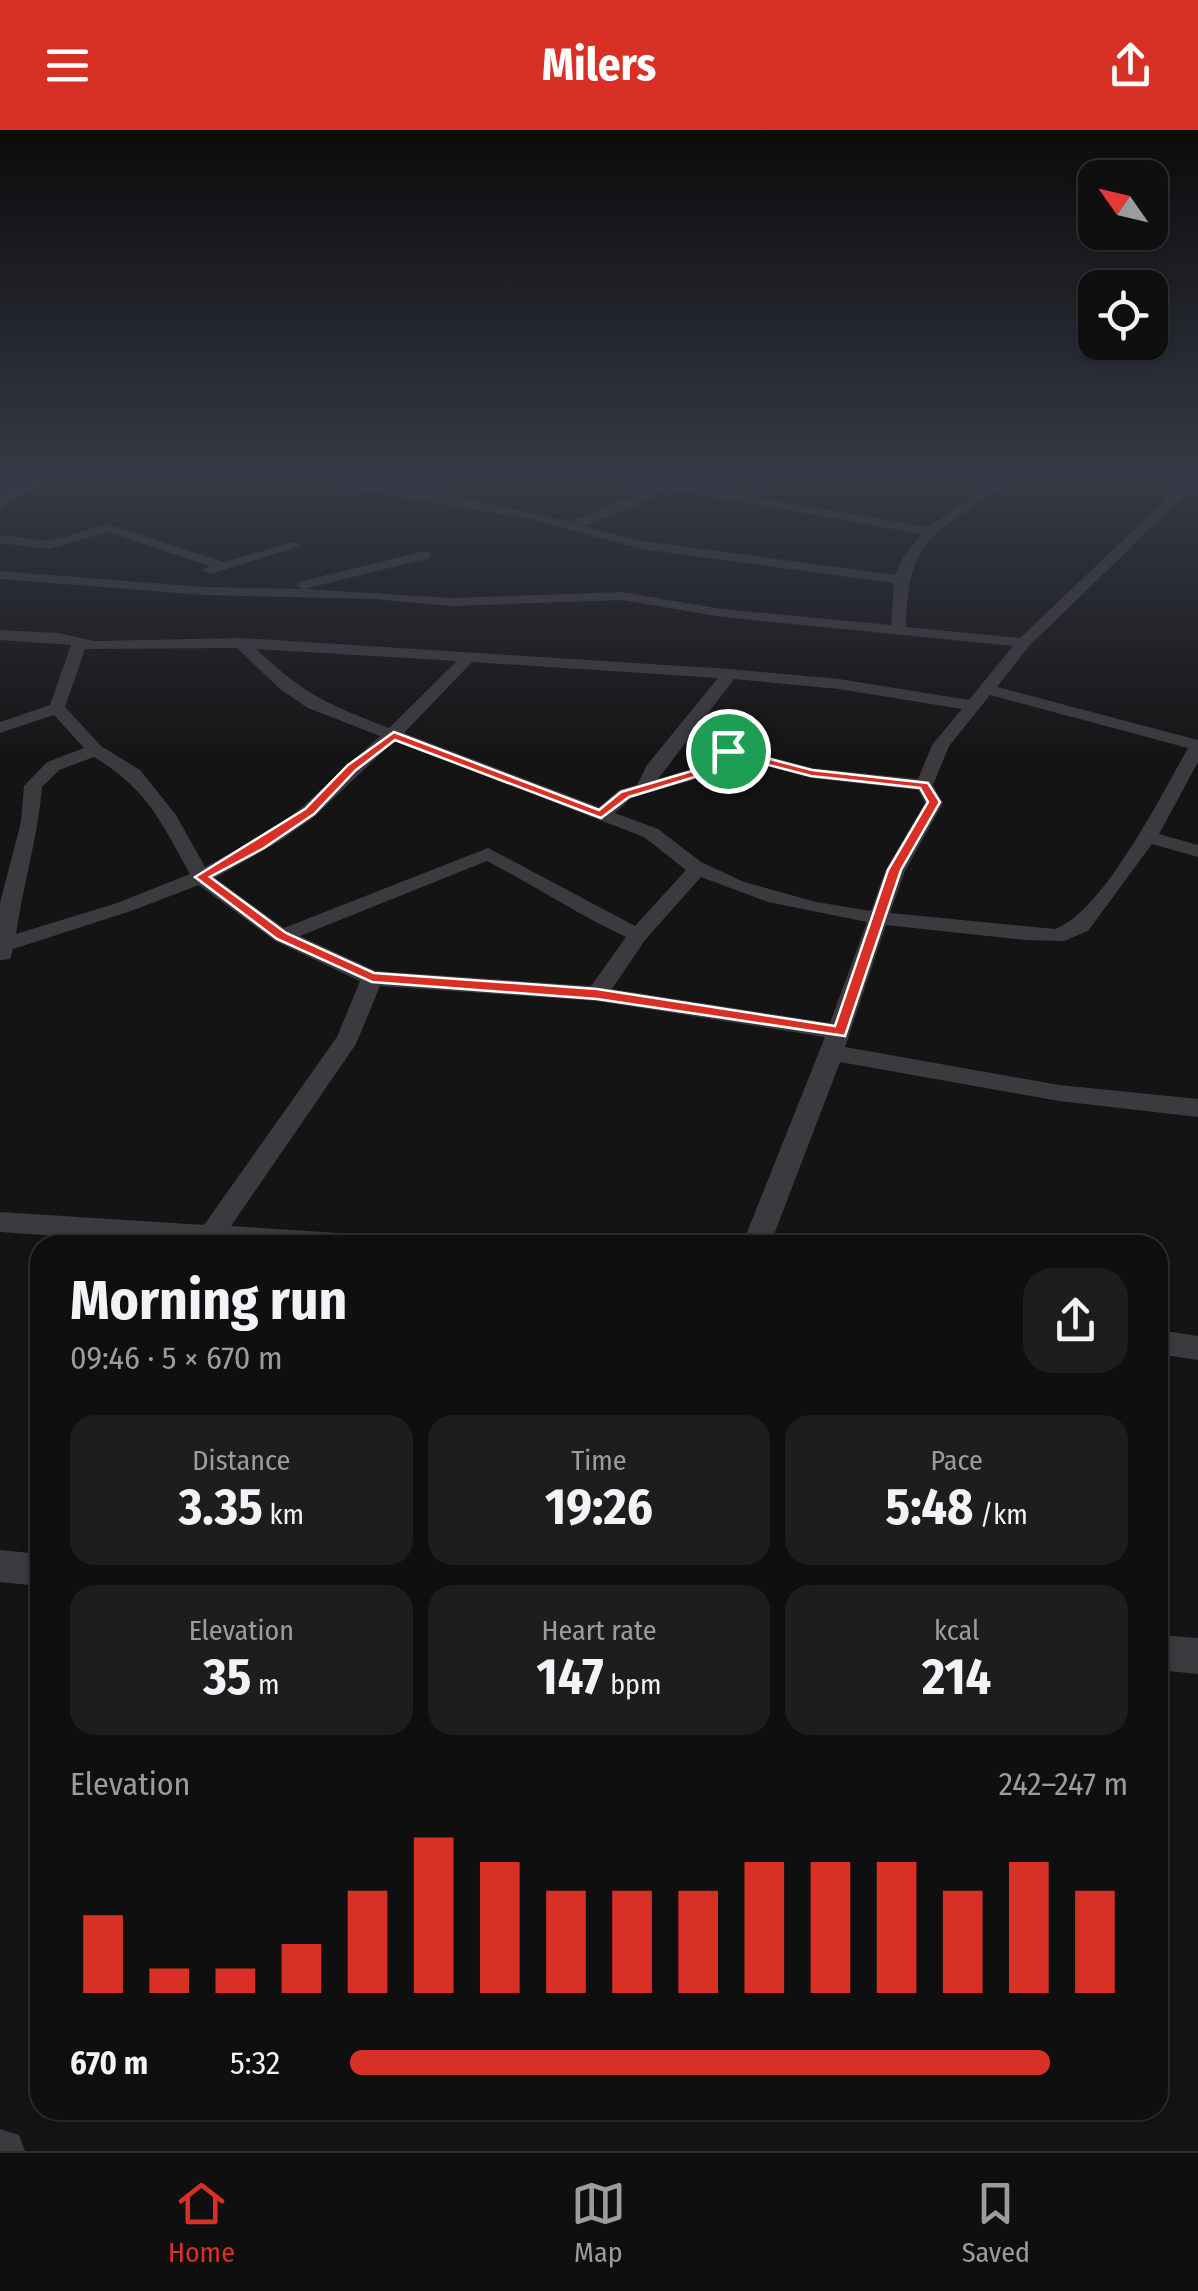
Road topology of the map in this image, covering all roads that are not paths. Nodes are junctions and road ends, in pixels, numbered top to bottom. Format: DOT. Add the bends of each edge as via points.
graph roads {
  1 [pos="217,568"];
  2 [pos="369,568"];
  3 [pos="806,568"];
  4 [pos="906,568"];
  5 [pos="1100,568"];
  6 [pos="0,575"];
  7 [pos="902,580"];
  8 [pos="168,587"];
  9 [pos="297,593"];
  10 [pos="898,628"];
  11 [pos="0,635"];
  12 [pos="1024,642"];
  13 [pos="240,643"];
  14 [pos="79,645"];
  15 [pos="467,659"];
  16 [pos="729,674"];
  17 [pos="979,697"];
  18 [pos="58,708"];
  19 [pos="0,728"];
  20 [pos="394,735"];
  21 [pos="1198,746"];
  22 [pos="95,750"];
  23 [pos="924,785"];
  24 [pos="644,789"];
  25 [pos="601,814"];
  26 [pos="1148,837"];
  27 [pos="1198,851"];
  28 [pos="698,869"];
  29 [pos="201,877"];
  30 [pos="881,916"];
  31 [pos="638,935"];
  32 [pos="282,936"];
  33 [pos="3,952"];
  34 [pos="372,978"];
  35 [pos="597,994"];
  36 [pos="836,1042"];
  37 [pos="1198,1108"];
  38 [pos="0,1222"];
  39 [pos="211,1235"];
  40 [pos="760,1235"];
  41 [pos="1168,1344"];
  42 [pos="1198,1348"];
  43 [pos="0,1566"];
  44 [pos="30,1569"];
  45 [pos="1168,1654"];
  46 [pos="1198,1656"];
  1 -- 8 [label="street"];
  2 -- 9 [label="street" via="308,583"];
  3 -- 7 [label="street"];
  4 -- 7 [label="street"];
  5 -- 12 [label="street"];
  6 -- 8 [label="street"];
  7 -- 10 [label="street"];
  8 -- 9 [label="street"];
  9 -- 10 [label="street" via="451,602 622,596 722,613"];
  10 -- 12 [label="street"];
  11 -- 14 [label="street"];
  12 -- 17 [label="street"];
  13 -- 14 [label="street"];
  13 -- 15 [label="street"];
  13 -- 20 [label="street" via="314,705"];
  14 -- 18 [label="street"];
  15 -- 16 [label="street"];
  15 -- 20 [label="street"];
  16 -- 17 [label="street"];
  16 -- 24 [label="street"];
  17 -- 21 [label="street"];
  17 -- 23 [label="street" via="941,745"];
  18 -- 19 [label="street"];
  18 -- 22 [label="street"];
  20 -- 25 [label="street"];
  20 -- 29 [label="street" via="309,812"];
  21 -- 26 [label="street"];
  22 -- 29 [label="street" via="134,774 167,815"];
  22 -- 33 [label="street" via="53,766 33,786"];
  23 -- 24 [label="street" via="811,773 728,751 696,773"];
  23 -- 30 [label="street" via="934,802 894,870"];
  24 -- 25 [label="street" via="625,794"];
  25 -- 28 [label="street" via="651,833"];
  26 -- 27 [label="street"];
  26 -- 30 [label="street" via="1080,927 1058,936"];
  28 -- 30 [label="street" via="761,895"];
  28 -- 31 [label="street"];
  29 -- 32 [label="street"];
  29 -- 33 [label="street"];
  30 -- 36 [label="street"];
  31 -- 32 [label="street" via="488,854"];
  31 -- 35 [label="street"];
  32 -- 34 [label="street"];
  34 -- 35 [label="street"];
  34 -- 39 [label="street" via="348,1039"];
  35 -- 36 [label="street"];
  36 -- 37 [label="street" via="1058,1093"];
  36 -- 40 [label="street"];
  38 -- 39 [label="street"];
  41 -- 42 [label="street"];
  43 -- 44 [label="street"];
  45 -- 46 [label="street"];
}
